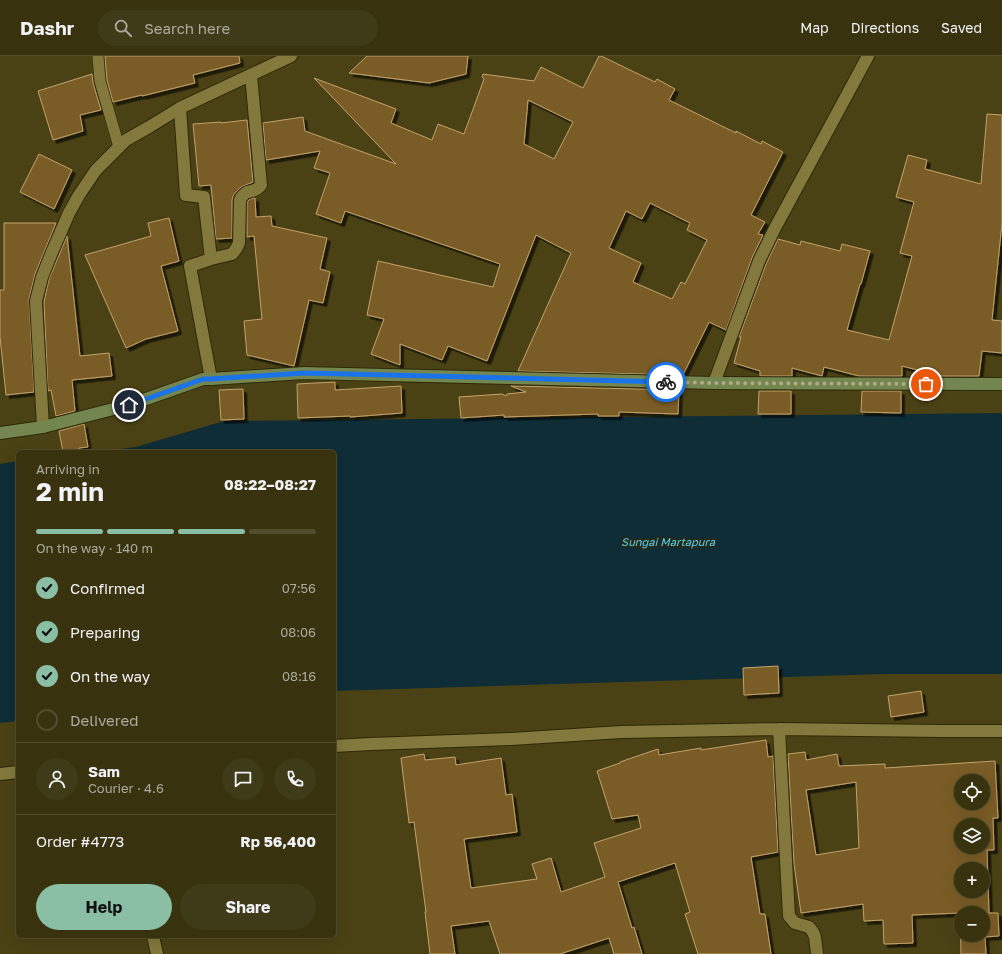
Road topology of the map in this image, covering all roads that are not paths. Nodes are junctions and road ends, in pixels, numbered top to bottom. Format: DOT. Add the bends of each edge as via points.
graph roads {
  1 [pos="98,56"];
  2 [pos="291,56"];
  3 [pos="868,56"];
  4 [pos="251,75"];
  5 [pos="180,108"];
  6 [pos="119,147"];
  7 [pos="211,259"];
  8 [pos="207,379"];
  9 [pos="714,383"];
  10 [pos="1002,384"];
  11 [pos="44,427"];
  12 [pos="0,433"];
  13 [pos="779,729"];
  14 [pos="1002,730"];
  15 [pos="336,746"];
  16 [pos="16,772"];
  17 [pos="0,774"];
  18 [pos="153,938"];
  19 [pos="157,954"];
  20 [pos="817,954"];
  1 -- 6 [label="lane" via="100,81"];
  2 -- 4 [label="street"];
  3 -- 9 [label="street" via="759,261"];
  4 -- 5 [label="street"];
  4 -- 7 [label="street" via="261,185 256,190 246,192 240,200 239,243 236,249 232,254"];
  5 -- 6 [label="street" via="126,140"];
  5 -- 7 [label="street" via="186,195 204,197"];
  6 -- 11 [label="street" via="96,170 79,195 42,276 36,301"];
  7 -- 8 [label="street" via="190,266"];
  8 -- 9 [label="street" via="304,373"];
  8 -- 11 [label="street" via="129,405"];
  9 -- 10 [label="street"];
  11 -- 12 [label="street"];
  13 -- 14 [label="street"];
  13 -- 15 [label="street" via="621,732"];
  13 -- 20 [label="street" via="790,916 795,923 809,927 813,932"];
  16 -- 17 [label="street"];
  18 -- 19 [label="street"];
}
